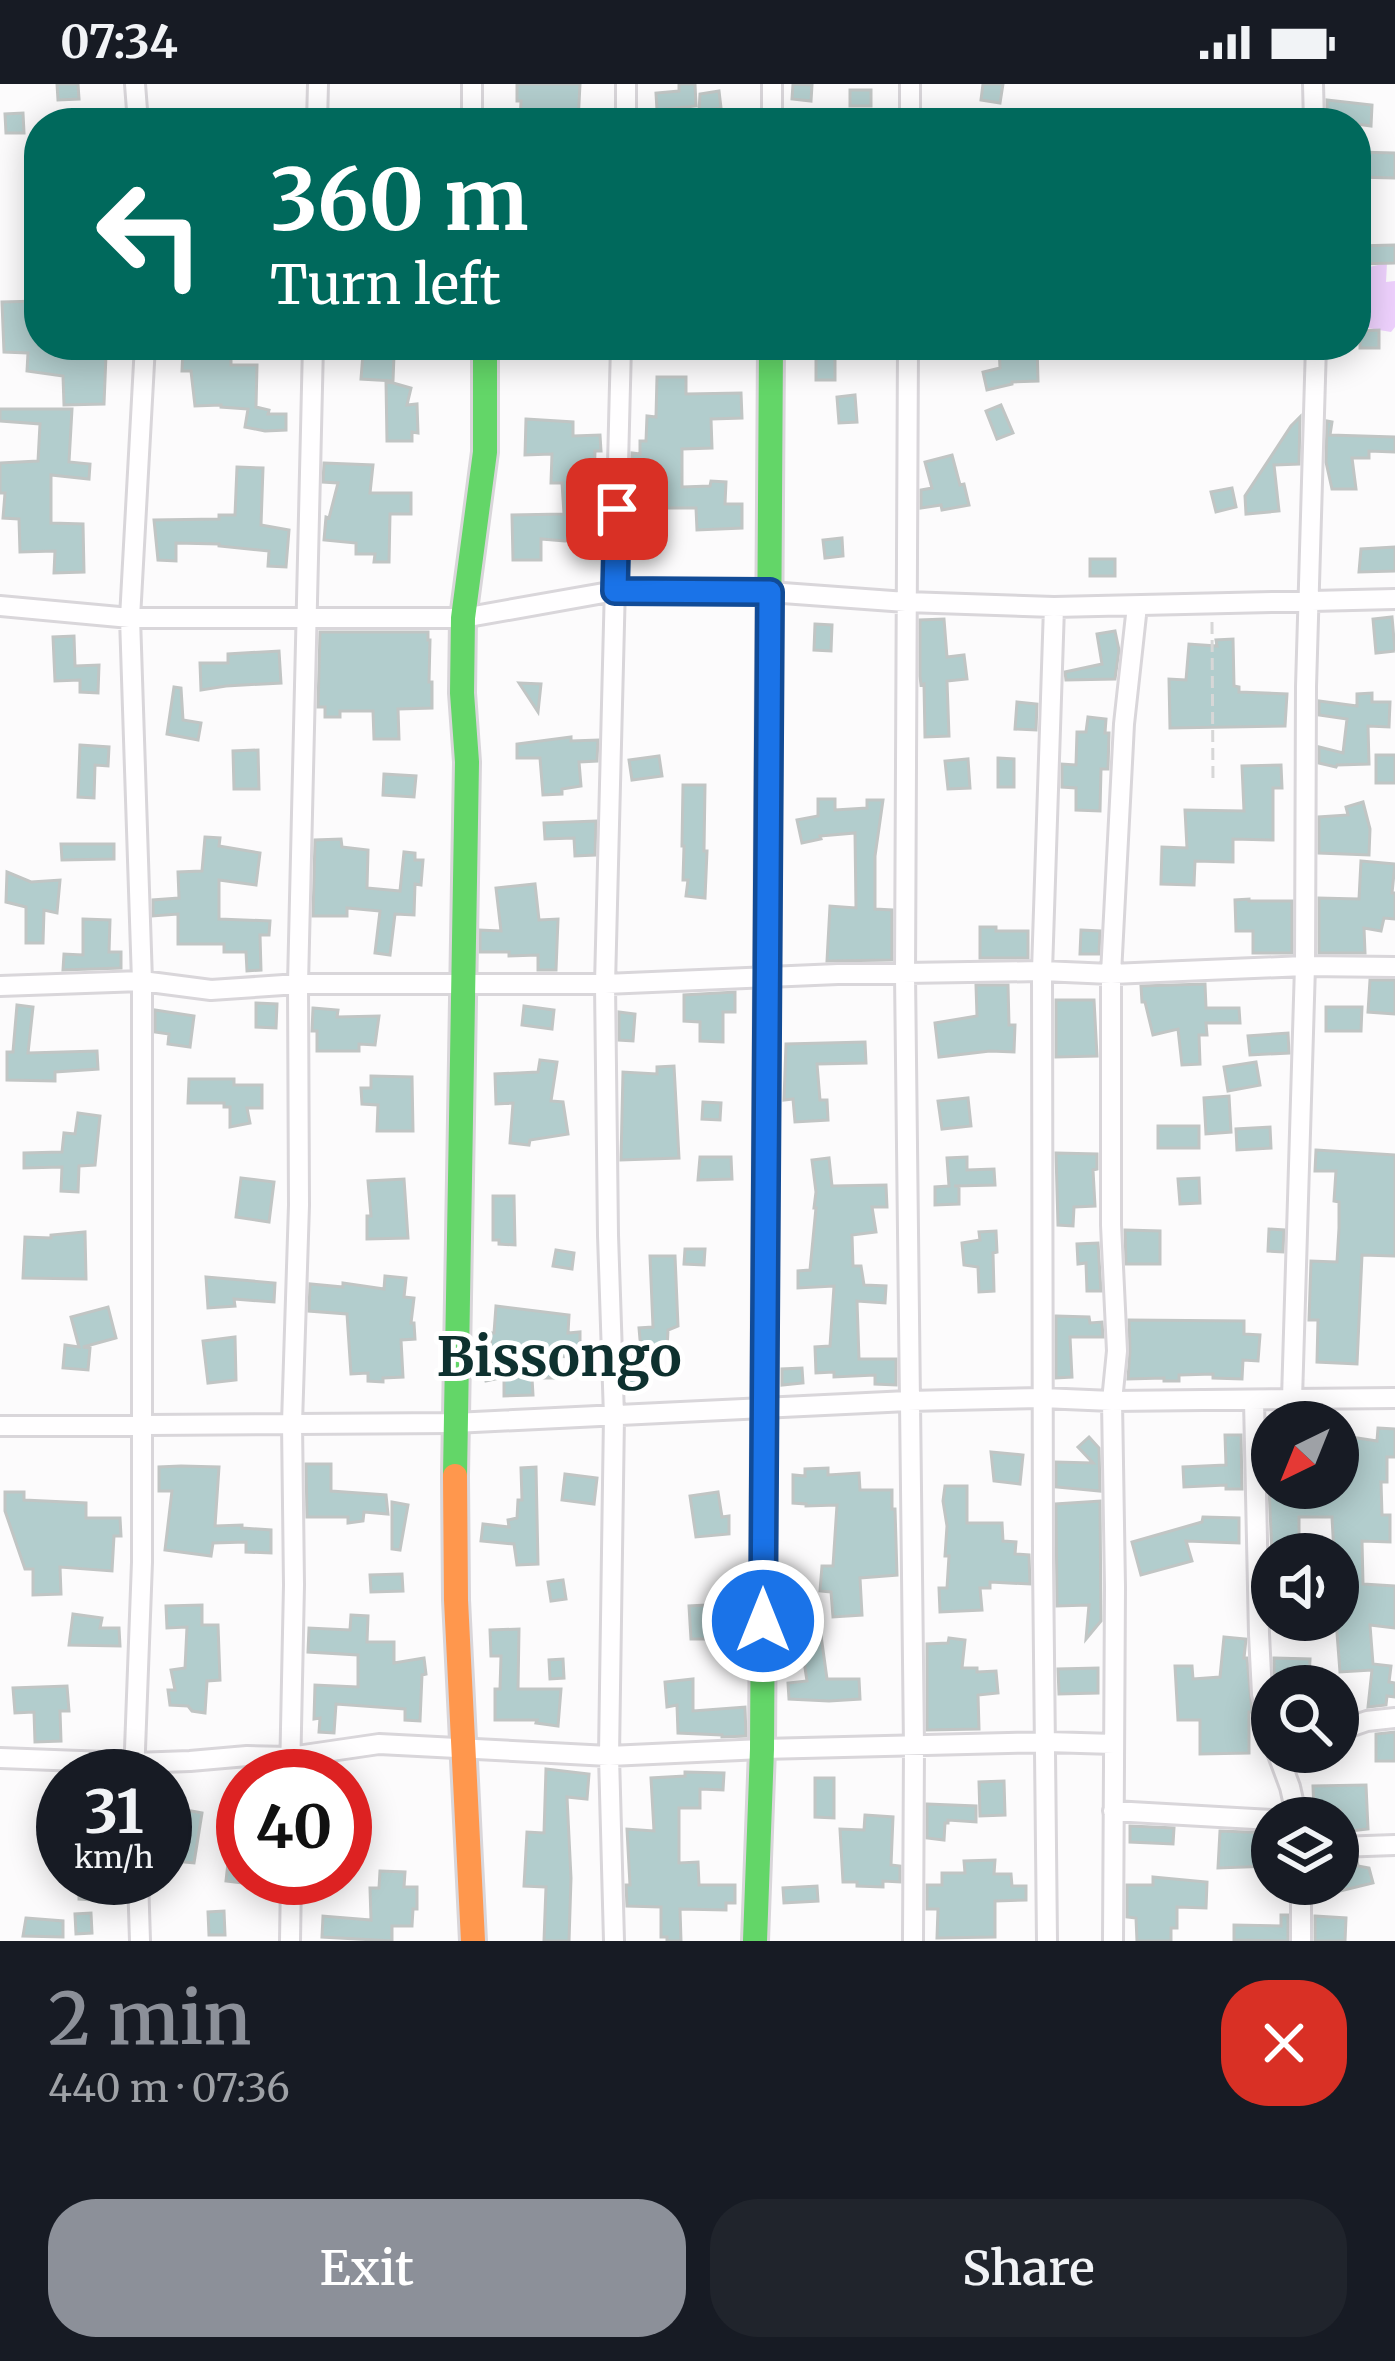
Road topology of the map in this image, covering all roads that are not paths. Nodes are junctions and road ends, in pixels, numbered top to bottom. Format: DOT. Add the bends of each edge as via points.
graph roads {
  1 [pos="144,360"];
  2 [pos="313,360"];
  3 [pos="484,360"];
  4 [pos="621,360"];
  5 [pos="771,360"];
  6 [pos="908,360"];
  7 [pos="1316,360"];
  8 [pos="615,591"];
  9 [pos="770,592"];
  10 [pos="1395,599"];
  11 [pos="1309,601"];
  12 [pos="906,602"];
  13 [pos="0,606"];
  14 [pos="1137,606"];
  15 [pos="1054,608"];
  16 [pos="130,618"];
  17 [pos="306,618"];
  18 [pos="464,618"];
  19 [pos="1305,965"];
  20 [pos="1395,968"];
  21 [pos="1042,971"];
  22 [pos="905,974"];
  23 [pos="1111,974"];
  24 [pos="765,977"];
  25 [pos="142,981"];
  26 [pos="298,984"];
  27 [pos="604,984"];
  28 [pos="0,986"];
  29 [pos="461,986"];
  30 [pos="1042,1398"];
  31 [pos="1395,1398"];
  32 [pos="1292,1399"];
  33 [pos="1254,1400"];
  34 [pos="908,1401"];
  35 [pos="1112,1401"];
  36 [pos="764,1408"];
  37 [pos="614,1416"];
  38 [pos="292,1423"];
  39 [pos="454,1423"];
  40 [pos="0,1426"];
  41 [pos="141,1426"];
  42 [pos="1261,1665"];
  43 [pos="1395,1718"];
  44 [pos="1359,1724"];
  45 [pos="1047,1742"];
  46 [pos="1114,1744"];
  47 [pos="914,1746"];
  48 [pos="135,1749"];
  49 [pos="290,1749"];
  50 [pos="359,1749"];
  51 [pos="465,1749"];
  52 [pos="762,1749"];
  53 [pos="609,1756"];
  54 [pos="0,1758"];
  55 [pos="36,1761"];
  56 [pos="1113,1811"];
  57 [pos="1251,1819"];
  58 [pos="1395,1845"];
  59 [pos="1359,1846"];
  60 [pos="139,1905"];
  61 [pos="290,1905"];
  62 [pos="1300,1905"];
  63 [pos="140,1941"];
  64 [pos="290,1941"];
  65 [pos="473,1941"];
  66 [pos="614,1941"];
  67 [pos="755,1941"];
  68 [pos="913,1941"];
  69 [pos="1047,1941"];
  70 [pos="1113,1941"];
  71 [pos="1301,1941"];
  1 -- 16 [label="street"];
  2 -- 17 [label="street"];
  3 -- 18 [label="street" via="484,452"];
  4 -- 8 [label="street"];
  5 -- 9 [label="street"];
  6 -- 12 [label="street"];
  7 -- 11 [label="street"];
  8 -- 9 [label="street"];
  8 -- 18 [label="street"];
  8 -- 27 [label="street"];
  9 -- 12 [label="street"];
  9 -- 24 [label="street"];
  10 -- 11 [label="street"];
  11 -- 14 [label="street"];
  11 -- 19 [label="street"];
  12 -- 15 [label="street"];
  12 -- 22 [label="street"];
  13 -- 16 [label="street"];
  14 -- 15 [label="street"];
  14 -- 23 [label="street"];
  15 -- 21 [label="street"];
  16 -- 17 [label="street"];
  16 -- 25 [label="street"];
  17 -- 18 [label="street"];
  17 -- 26 [label="street"];
  18 -- 29 [label="street"];
  19 -- 20 [label="street"];
  19 -- 23 [label="street"];
  19 -- 32 [label="street"];
  21 -- 22 [label="street"];
  21 -- 23 [label="street"];
  21 -- 30 [label="street"];
  22 -- 24 [label="street"];
  22 -- 34 [label="street"];
  23 -- 35 [label="street"];
  24 -- 27 [label="street"];
  24 -- 36 [label="street"];
  25 -- 26 [label="street" via="212,990"];
  25 -- 28 [label="street"];
  25 -- 41 [label="street"];
  26 -- 29 [label="street"];
  26 -- 38 [label="street"];
  27 -- 29 [label="street"];
  27 -- 37 [label="street"];
  29 -- 39 [label="street"];
  30 -- 34 [label="street"];
  30 -- 35 [label="street"];
  30 -- 45 [label="street"];
  31 -- 32 [label="street"];
  32 -- 33 [label="street"];
  33 -- 35 [label="street"];
  33 -- 42 [label="street"];
  34 -- 36 [label="street"];
  34 -- 47 [label="street"];
  35 -- 46 [label="street"];
  36 -- 37 [label="street"];
  36 -- 52 [label="street"];
  37 -- 39 [label="street"];
  37 -- 53 [label="street"];
  38 -- 39 [label="street"];
  38 -- 41 [label="street"];
  38 -- 49 [label="street"];
  39 -- 51 [label="street"];
  40 -- 41 [label="street"];
  41 -- 48 [label="street"];
  43 -- 44 [label="street"];
  45 -- 46 [label="street"];
  45 -- 47 [label="street"];
  45 -- 69 [label="street"];
  46 -- 56 [label="street"];
  47 -- 52 [label="street"];
  47 -- 68 [label="street"];
  50 -- 51 [label="street"];
  51 -- 53 [label="street"];
  51 -- 65 [label="street"];
  52 -- 53 [label="street"];
  52 -- 67 [label="street"];
  53 -- 66 [label="street"];
  54 -- 55 [label="street"];
  56 -- 57 [label="street"];
  56 -- 70 [label="street"];
  58 -- 59 [label="street"];
  60 -- 63 [label="street"];
  61 -- 64 [label="street"];
  62 -- 71 [label="street"];
}
